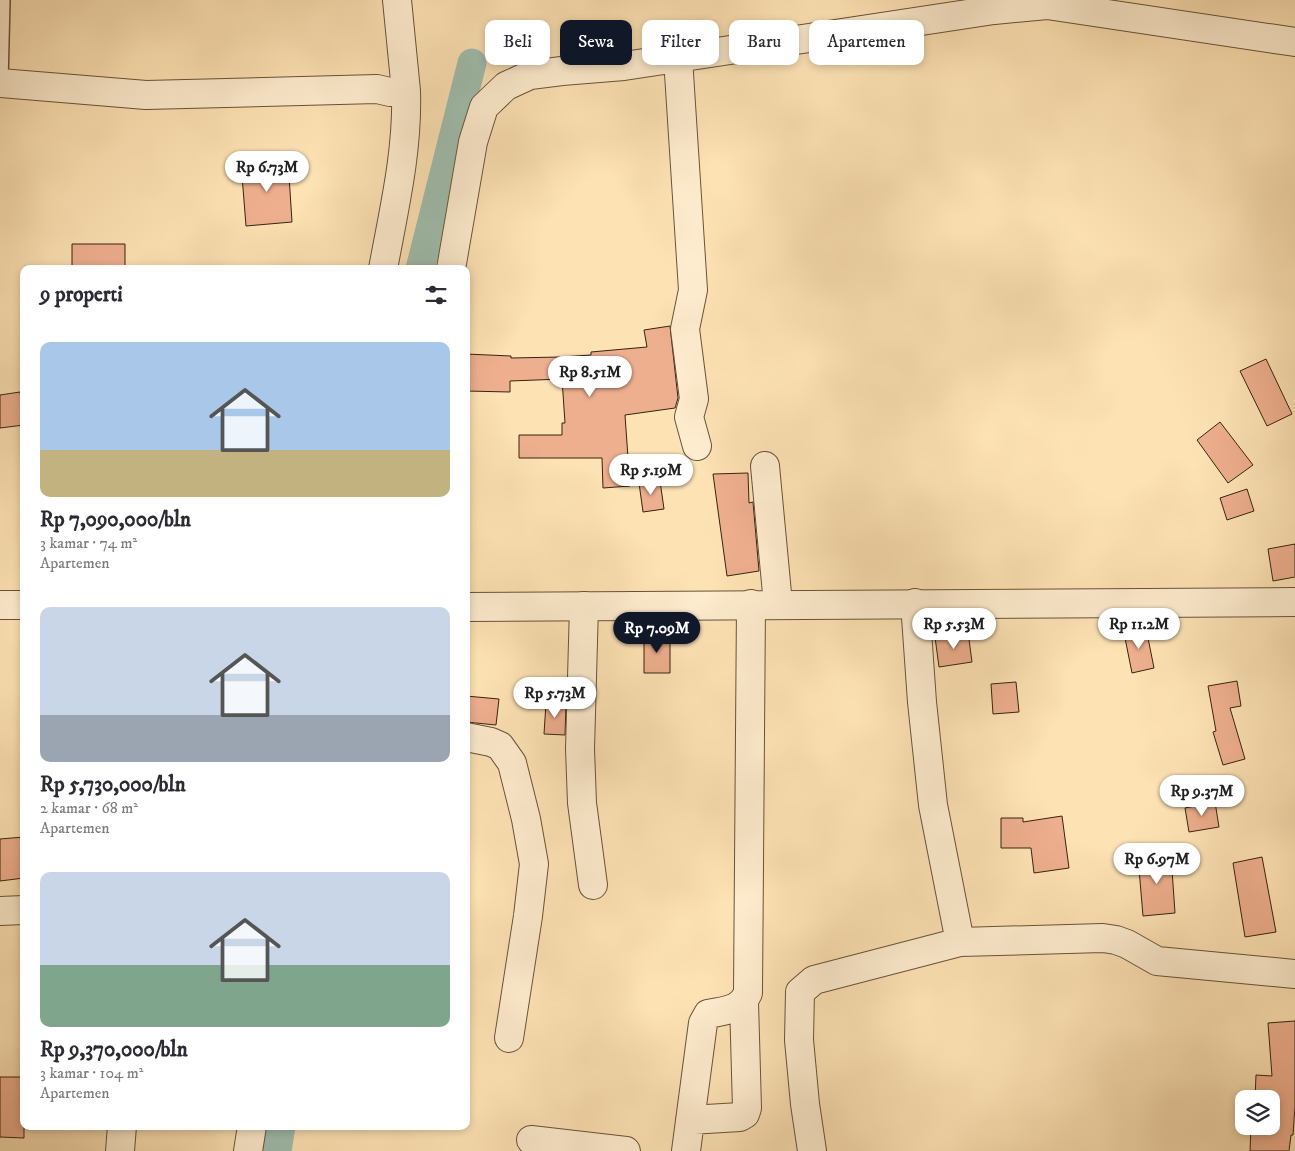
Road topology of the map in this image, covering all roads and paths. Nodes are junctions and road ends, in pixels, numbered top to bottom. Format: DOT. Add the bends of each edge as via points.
graph roads {
  1 [pos="2,0"];
  2 [pos="397,0"];
  3 [pos="1295,42"];
  4 [pos="719,52"];
  5 [pos="642,63"];
  6 [pos="678,65"];
  7 [pos="0,83"];
  8 [pos="406,90"];
  9 [pos="384,265"];
  10 [pos="452,265"];
  11 [pos="697,446"];
  12 [pos="766,466"];
  13 [pos="1295,602"];
  14 [pos="914,603"];
  15 [pos="751,604"];
  16 [pos="778,604"];
  17 [pos="0,605"];
  18 [pos="20,605"];
  19 [pos="584,606"];
  20 [pos="470,607"];
  21 [pos="470,738"];
  22 [pos="593,885"];
  23 [pos="0,910"];
  24 [pos="20,910"];
  25 [pos="960,942"];
  26 [pos="1295,974"];
  27 [pos="744,1002"];
  28 [pos="509,1038"];
  29 [pos="690,1120"];
  30 [pos="122,1130"];
  31 [pos="251,1130"];
  32 [pos="531,1140"];
  33 [pos="120,1151"];
  34 [pos="248,1151"];
  35 [pos="626,1151"];
  36 [pos="686,1151"];
  37 [pos="812,1151"];
  1 -- 7 [label="lane"];
  2 -- 8 [label="street"];
  3 -- 4 [label="street" via="1047,5 994,10"];
  5 -- 10 [label="street" via="530,75 506,86 484,107 473,142"];
  6 -- 11 [label="street" via="693,290 685,329 694,399 689,417"];
  7 -- 8 [label="street" via="146,94"];
  8 -- 9 [label="street" via="405,152"];
  12 -- 16 [label="street"];
  13 -- 14 [label="street"];
  14 -- 16 [label="street"];
  14 -- 25 [label="street" via="933,805"];
  15 -- 16 [label="street"];
  15 -- 19 [label="street"];
  15 -- 27 [label="street" via="748,993"];
  17 -- 18 [label="street"];
  19 -- 20 [label="street"];
  19 -- 22 [label="street" via="580,749 582,803"];
  21 -- 28 [label="street" via="500,746 512,763 534,864"];
  23 -- 24 [label="street"];
  25 -- 26 [label="street" via="1103,938 1127,944 1157,961"];
  25 -- 37 [label="street" via="814,980 800,992 799,1040"];
  27 -- 29 [label="street" via="737,1008 708,1014 703,1023"];
  27 -- 29 [label="street" via="745,1114"];
  29 -- 36 [label="street"];
  30 -- 33 [label="street"];
  31 -- 34 [label="street"];
  32 -- 35 [label="street"];
}
